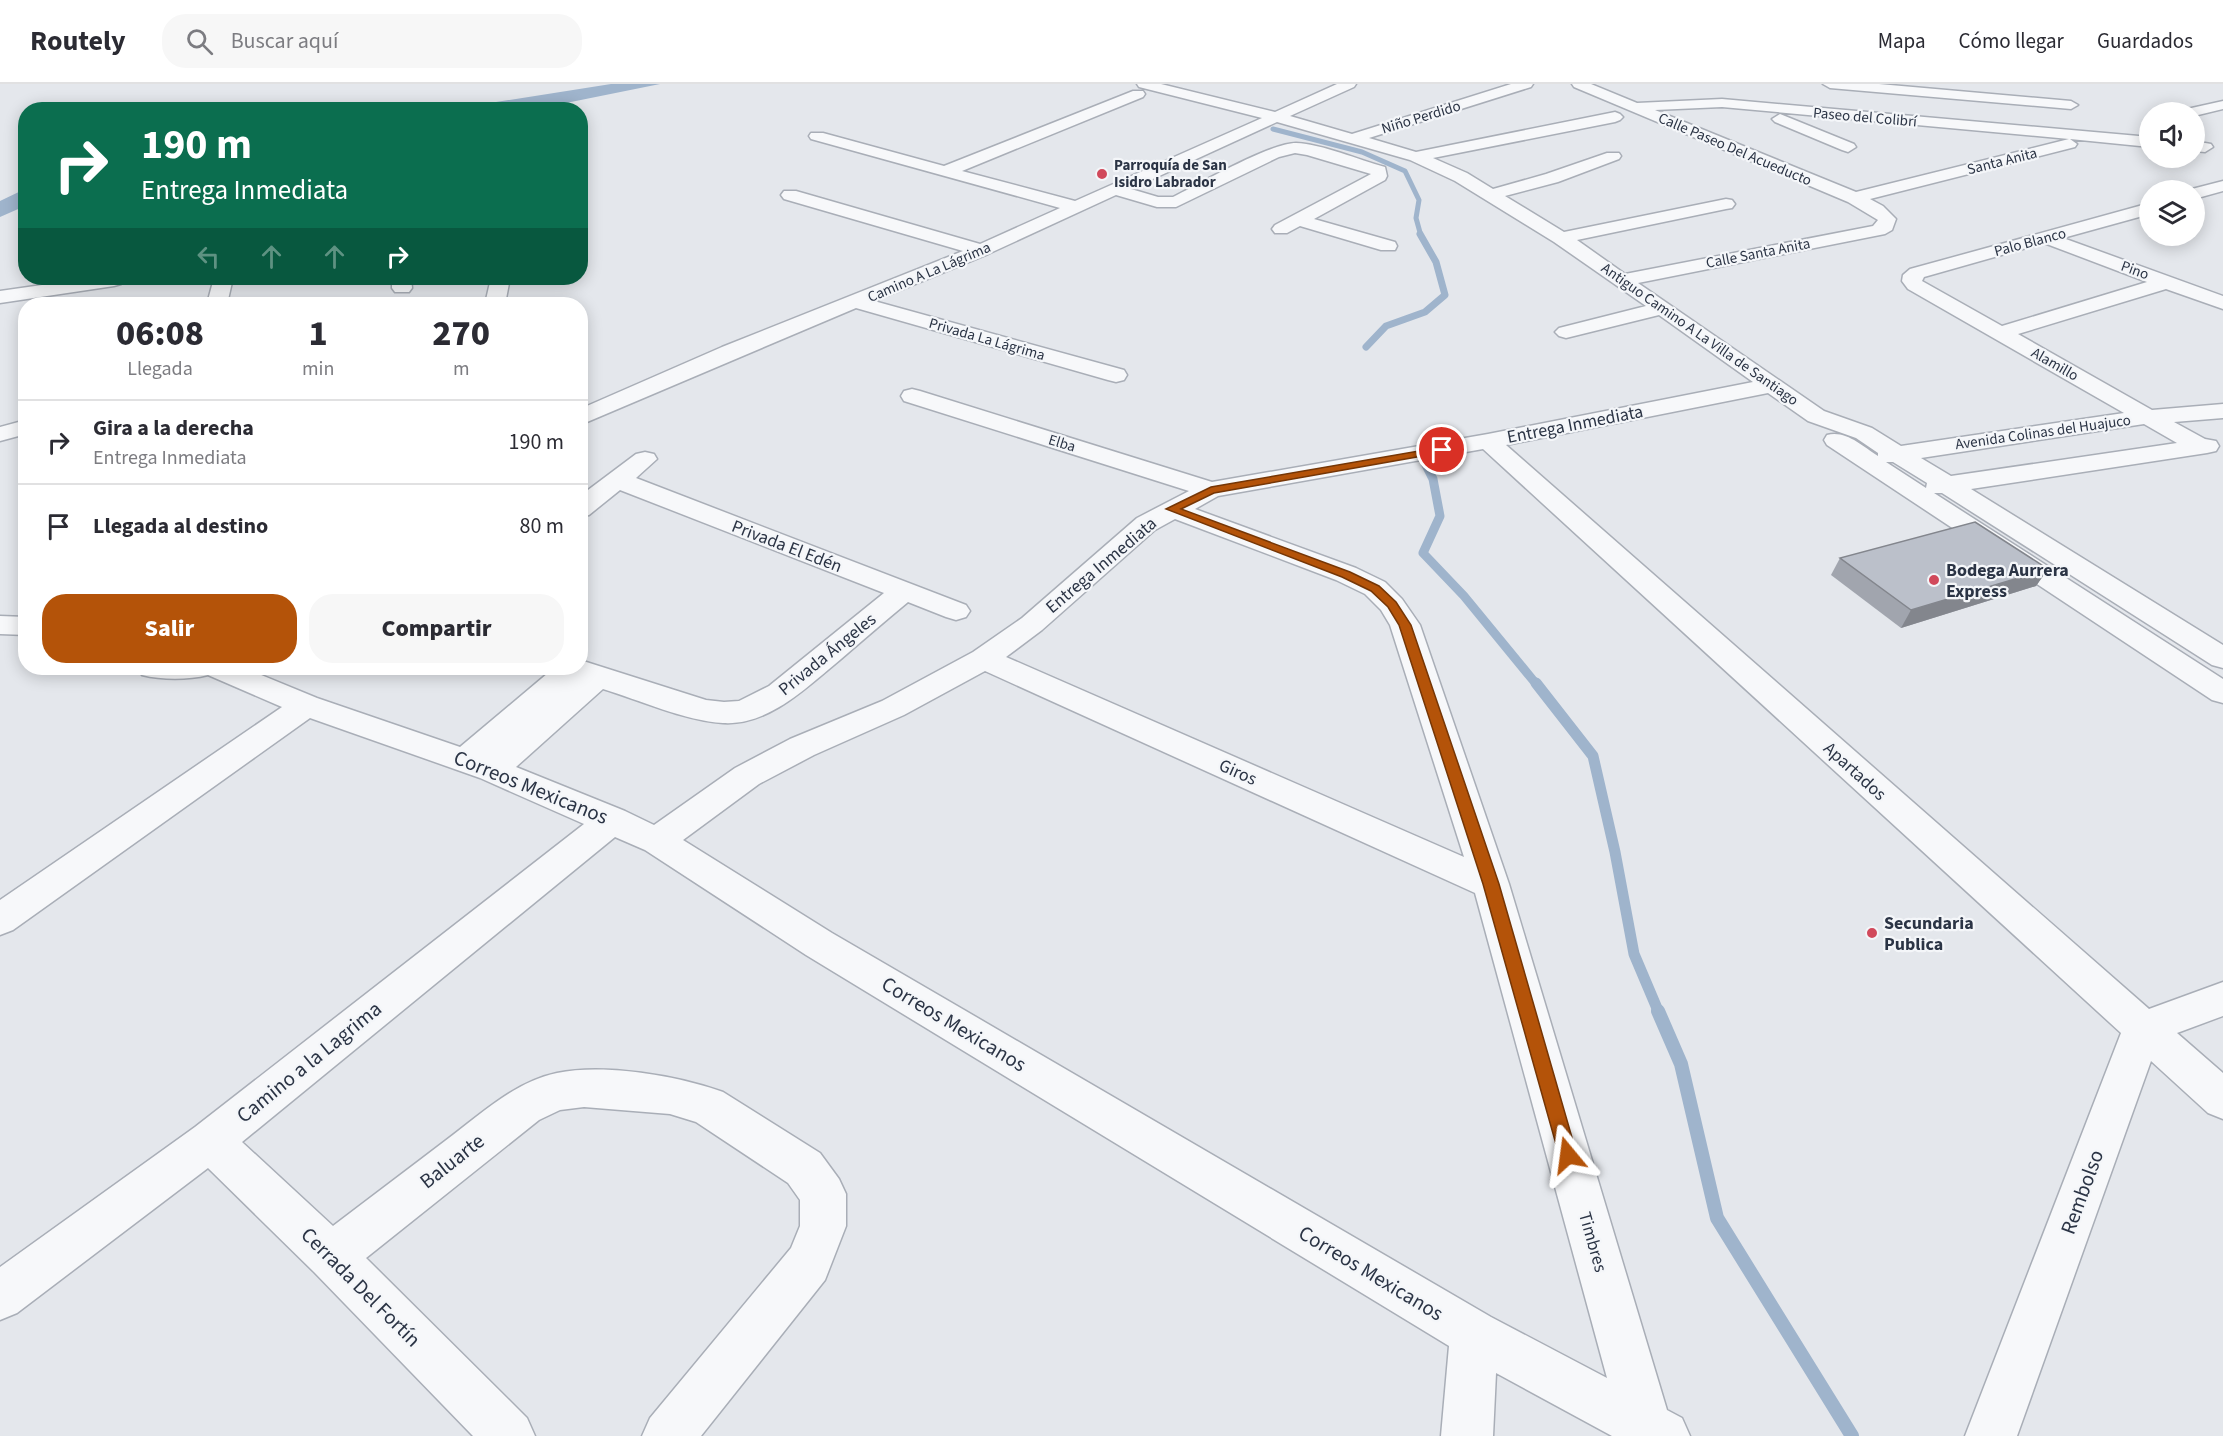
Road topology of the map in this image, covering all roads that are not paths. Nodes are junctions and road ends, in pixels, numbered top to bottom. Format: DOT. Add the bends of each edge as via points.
graph roads {
  1 [pos="1349,84"];
  2 [pos="1526,84"];
  3 [pos="1579,84"];
  4 [pos="1830,84"];
  5 [pos="1141,89"];
  6 [pos="2071,105"];
  7 [pos="2223,105"];
  8 [pos="1635,106"];
  9 [pos="1747,106"];
  10 [pos="2205,109"];
  11 [pos="1273,117"];
  12 [pos="1614,117"];
  13 [pos="2139,127"];
  14 [pos="817,135"];
  15 [pos="2095,138"];
  16 [pos="1351,139"];
  17 [pos="2139,141"];
  18 [pos="1848,147"];
  19 [pos="1613,156"];
  20 [pos="1416,157"];
  21 [pos="946,171"];
  22 [pos="2223,186"];
  23 [pos="1116,190"];
  24 [pos="2205,191"];
  25 [pos="790,195"];
  26 [pos="1491,195"];
  27 [pos="1854,198"];
  28 [pos="1726,204"];
  29 [pos="1076,207"];
  30 [pos="2139,211"];
  31 [pos="1887,219"];
  32 [pos="1299,220"];
  33 [pos="1281,229"];
  34 [pos="1561,238"];
  35 [pos="2046,238"];
  36 [pos="1388,246"];
  37 [pos="981,250"];
  38 [pos="1911,278"];
  39 [pos="1622,280"];
  40 [pos="2168,282"];
  41 [pos="24,285"];
  42 [pos="76,285"];
  43 [pos="4,296"];
  44 [pos="857,302"];
  45 [pos="2223,303"];
  46 [pos="1664,308"];
  47 [pos="1566,332"];
  48 [pos="2000,333"];
  49 [pos="1116,375"];
  50 [pos="1772,385"];
  51 [pos="912,396"];
  52 [pos="2223,411"];
  53 [pos="588,414"];
  54 [pos="1816,416"];
  55 [pos="2146,417"];
  56 [pos="18,429"];
  57 [pos="0,434"];
  58 [pos="1488,441"];
  59 [pos="2212,446"];
  60 [pos="1897,453"];
  61 [pos="645,459"];
  62 [pos="1864,460"];
  63 [pos="617,480"];
  64 [pos="1948,484"];
  65 [pos="1211,490"];
  66 [pos="1913,491"];
  67 [pos="588,502"];
  68 [pos="1172,509"];
  69 [pos="904,591"];
  70 [pos="956,611"];
  71 [pos="2223,658"];
  72 [pos="984,659"];
  73 [pos="588,673"];
  74 [pos="235,675"];
  75 [pos="575,675"];
  76 [pos="2223,693"];
  77 [pos="306,705"];
  78 [pos="479,765"];
  79 [pos="613,820"];
  80 [pos="657,840"];
  81 [pos="1491,884"];
  82 [pos="0,920"];
  83 [pos="2223,999"];
  84 [pos="2142,1028"];
  85 [pos="2223,1100"];
  86 [pos="210,1141"];
  87 [pos="331,1256"];
  88 [pos="0,1296"];
  89 [pos="1474,1334"];
  90 [pos="1655,1431"];
  91 [pos="510,1436"];
  92 [pos="668,1436"];
  93 [pos="1467,1436"];
  94 [pos="1991,1436"];
  1 -- 11 [label="street, Camino A La Lágrima"];
  2 -- 16 [label="street, Niño Perdido"];
  3 -- 8 [label="street, Calle Paseo Del Acueducto"];
  4 -- 6 [label="street"];
  5 -- 11 [label="street, Antiguo Camino A La Villa de Santiago"];
  5 -- 21 [label="street"];
  7 -- 10 [label="street"];
  8 -- 9 [label="street, Paseo del Colibrí" via="1694,102"];
  8 -- 27 [label="street, Calle Paseo Del Acueducto"];
  9 -- 15 [label="street, Paseo del Colibrí"];
  9 -- 18 [label="street"];
  11 -- 16 [label="street, Antiguo Camino A La Villa de Santiago"];
  11 -- 23 [label="street, Camino A La Lágrima"];
  12 -- 20 [label="street"];
  13 -- 15 [label="street, Santa Anita"];
  14 -- 21 [label="street"];
  15 -- 17 [label="street, Paseo del Colibrí"];
  15 -- 27 [label="street, Santa Anita"];
  16 -- 20 [label="street, Antiguo Camino A La Villa de Santiago"];
  19 -- 26 [label="street"];
  20 -- 26 [label="street, Antiguo Camino A La Villa de Santiago"];
  21 -- 29 [label="street"];
  22 -- 24 [label="street"];
  23 -- 29 [label="street, Camino A La Lágrima"];
  23 -- 32 [label="street" via="1157,202 1176,202 1273,154 1294,148 1379,171 1379,176"];
  25 -- 37 [label="street"];
  26 -- 34 [label="street, Antiguo Camino A La Villa de Santiago"];
  27 -- 31 [label="street, Calle Paseo Del Acueducto"];
  28 -- 34 [label="street"];
  29 -- 37 [label="street, Camino A La Lágrima"];
  30 -- 35 [label="street, Palo Blanco"];
  31 -- 39 [label="street, Calle Santa Anita" via="1886,226 1879,230"];
  32 -- 33 [label="street"];
  32 -- 36 [label="street"];
  34 -- 39 [label="street, Antiguo Camino A La Villa de Santiago"];
  35 -- 38 [label="street, Palo Blanco" via="1917,273"];
  35 -- 40 [label="street, Pino"];
  37 -- 44 [label="street, Camino A La Lágrima"];
  38 -- 48 [label="street, Alamillo" via="1915,285"];
  39 -- 46 [label="street, Antiguo Camino A La Villa de Santiago"];
  40 -- 45 [label="street, Pino"];
  40 -- 48 [label="street"];
  41 -- 43 [label="street"];
  42 -- 43 [label="street"];
  44 -- 49 [label="street, Privada La Lágrima"];
  44 -- 53 [label="street, Camino A La Lágrima"];
  46 -- 47 [label="street"];
  46 -- 50 [label="street, Antiguo Camino A La Villa de Santiago"];
  48 -- 55 [label="street, Alamillo"];
  50 -- 54 [label="street, Antiguo Camino A La Villa de Santiago"];
  50 -- 58 [label="street, Entrega Inmediata"];
  51 -- 65 [label="street, Elba"];
  52 -- 55 [label="street, Avenida Colinas del Huajuco"];
  54 -- 60 [label="street, Antiguo Camino A La Villa de Santiago" via="1864,433"];
  54 -- 62 [label="street" via="1832,438"];
  55 -- 59 [label="street, Alamillo"];
  55 -- 60 [label="street, Avenida Colinas del Huajuco"];
  56 -- 57 [label="street"];
  58 -- 65 [label="street, Entrega Inmediata"];
  58 -- 84 [label="street, Apartados"];
  59 -- 64 [label="street"];
  60 -- 62 [label="street, Avenida Colinas del Huajuco"];
  60 -- 64 [label="street, Antiguo Camino A La Villa de Santiago"];
  61 -- 63 [label="street"];
  62 -- 66 [label="street"];
  63 -- 67 [label="street"];
  63 -- 69 [label="street, Privada El Edén"];
  64 -- 66 [label="street"];
  64 -- 71 [label="street, Antiguo Camino A La Villa de Santiago"];
  65 -- 68 [label="street, Entrega Inmediata"];
  66 -- 76 [label="street"];
  68 -- 72 [label="street, Entrega Inmediata" via="1146,524 1032,624"];
  68 -- 81 [label="street, Timbres" via="1346,574 1375,588 1392,604 1405,625"];
  69 -- 70 [label="street, Privada El Edén"];
  69 -- 73 [label="street, Privada Ángeles" via="780,693 746,711 704,710"];
  72 -- 80 [label="street, Entrega Inmediata" via="893,708 802,747 747,776"];
  72 -- 81 [label="street, Giros"];
  74 -- 77 [label="street, Correos Mexicanos"];
  75 -- 78 [label="street"];
  77 -- 78 [label="street, Correos Mexicanos"];
  77 -- 82 [label="street"];
  78 -- 79 [label="street, Correos Mexicanos"];
  79 -- 80 [label="street, Correos Mexicanos"];
  79 -- 86 [label="street, Camino a la Lagrima"];
  80 -- 89 [label="street, Correos Mexicanos" via="819,944"];
  81 -- 90 [label="street, Timbres"];
  83 -- 84 [label="street"];
  84 -- 85 [label="street, Apartados"];
  84 -- 94 [label="street, Rembolso"];
  86 -- 87 [label="street, Cerrada Del Fortín"];
  86 -- 88 [label="street, Camino a la Lagrima"];
  87 -- 91 [label="street, Cerrada Del Fortín"];
  87 -- 92 [label="street, Baluarte" via="524,1106 556,1092 584,1088 670,1095 708,1106 804,1168 823,1194 823,1226 808,1264"];
  89 -- 90 [label="street, Correos Mexicanos"];
  89 -- 93 [label="street"];
}
